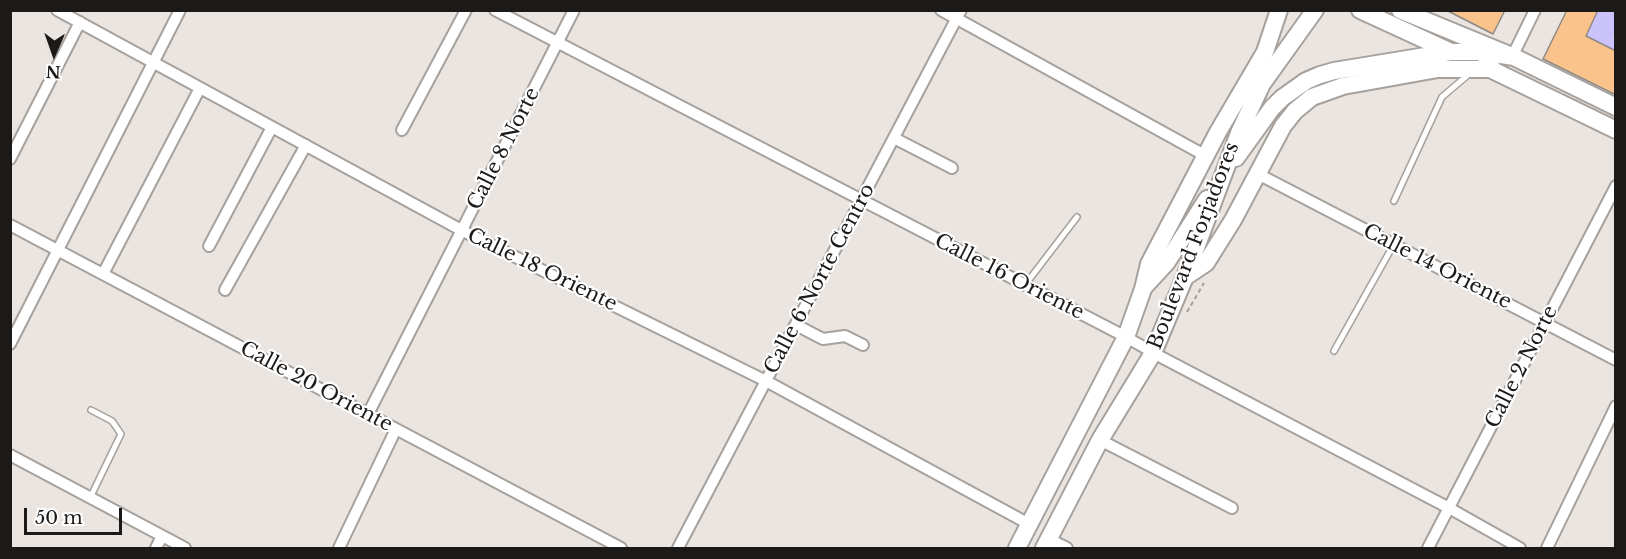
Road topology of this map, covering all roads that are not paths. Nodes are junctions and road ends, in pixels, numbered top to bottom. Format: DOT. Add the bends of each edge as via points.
graph roads {
  1 [pos="57,10"];
  2 [pos="180,10"];
  3 [pos="466,10"];
  4 [pos="495,10"];
  5 [pos="574,10"];
  6 [pos="941,10"];
  7 [pos="1279,10"];
  8 [pos="1315,10"];
  9 [pos="1360,10"];
  10 [pos="1535,10"];
  11 [pos="1405,12"];
  12 [pos="959,15"];
  13 [pos="80,22"];
  14 [pos="557,44"];
  15 [pos="1450,52"];
  16 [pos="1513,57"];
  17 [pos="153,63"];
  18 [pos="1475,69"];
  19 [pos="1493,69"];
  20 [pos="200,88"];
  21 [pos="1616,107"];
  22 [pos="272,127"];
  23 [pos="402,130"];
  24 [pos="1616,130"];
  25 [pos="894,138"];
  26 [pos="306,145"];
  27 [pos="1206,156"];
  28 [pos="10,159"];
  29 [pos="952,168"];
  30 [pos="1224,174"];
  31 [pos="1258,174"];
  32 [pos="1616,186"];
  33 [pos="861,201"];
  34 [pos="1394,201"];
  35 [pos="1077,217"];
  36 [pos="10,225"];
  37 [pos="463,231"];
  38 [pos="1394,244"];
  39 [pos="209,246"];
  40 [pos="59,250"];
  41 [pos="103,274"];
  42 [pos="1185,277"];
  43 [pos="1025,285"];
  44 [pos="1143,289"];
  45 [pos="225,290"];
  46 [pos="1545,322"];
  47 [pos="796,325"];
  48 [pos="1126,337"];
  49 [pos="10,344"];
  50 [pos="864,345"];
  51 [pos="1334,351"];
  52 [pos="1153,353"];
  53 [pos="1616,360"];
  54 [pos="766,381"];
  55 [pos="1616,406"];
  56 [pos="91,410"];
  57 [pos="368,414"];
  58 [pos="396,429"];
  59 [pos="1100,441"];
  60 [pos="10,455"];
  61 [pos="90,498"];
  62 [pos="1232,507"];
  63 [pos="1449,508"];
  64 [pos="1029,525"];
  65 [pos="162,536"];
  66 [pos="1046,544"];
  67 [pos="156,549"];
  68 [pos="185,549"];
  69 [pos="339,549"];
  70 [pos="621,549"];
  71 [pos="678,549"];
  72 [pos="1017,549"];
  73 [pos="1067,549"];
  74 [pos="1428,549"];
  75 [pos="1520,549"];
  76 [pos="1546,549"];
  1 -- 13 [label="street, Calle 18 Oriente"];
  2 -- 17 [label="street"];
  3 -- 23 [label="street"];
  4 -- 14 [label="street, Calle 16 Oriente"];
  5 -- 14 [label="street, Calle 8 Norte"];
  6 -- 12 [label="street"];
  7 -- 27 [label="main road, Boulevard Forjadores" via="1264,52"];
  8 -- 30 [label="main road, Boulevard Forjadores" via="1262,84"];
  9 -- 15 [label="main road"];
  10 -- 16 [label="street"];
  11 -- 16 [label="main road"];
  12 -- 25 [label="street, Calle 6 Norte Centro"];
  12 -- 27 [label="street"];
  13 -- 17 [label="street, Calle 18 Oriente"];
  13 -- 28 [label="street"];
  14 -- 33 [label="street, Calle 16 Oriente"];
  14 -- 37 [label="street, Calle 8 Norte"];
  15 -- 16 [label="main road"];
  15 -- 19 [label="main road"];
  15 -- 30 [label="main road" via="1334,71 1306,81 1272,108"];
  16 -- 21 [label="main road"];
  17 -- 20 [label="street, Calle 18 Oriente"];
  17 -- 40 [label="street"];
  18 -- 19 [label="main road"];
  18 -- 31 [label="main road" via="1438,69 1322,92 1289,118"];
  18 -- 34 [label="lane" via="1442,97"];
  19 -- 24 [label="main road"];
  20 -- 22 [label="street, Calle 18 Oriente"];
  20 -- 41 [label="street"];
  22 -- 26 [label="street, Calle 18 Oriente"];
  22 -- 39 [label="street"];
  25 -- 29 [label="street"];
  25 -- 33 [label="street, Calle 6 Norte Centro"];
  26 -- 37 [label="street, Calle 18 Oriente"];
  26 -- 45 [label="street"];
  27 -- 44 [label="main road, Boulevard Forjadores" via="1149,264"];
  30 -- 42 [label="main road, Boulevard Forjadores"];
  30 -- 44 [label="main road" via="1167,262"];
  31 -- 38 [label="street, Calle 14 Oriente"];
  31 -- 42 [label="main road" via="1206,263"];
  32 -- 46 [label="street, Calle 2 Norte"];
  33 -- 43 [label="street, Calle 16 Oriente"];
  33 -- 47 [label="street, Calle 6 Norte Centro"];
  35 -- 43 [label="lane"];
  36 -- 40 [label="street, Calle 20 Oriente"];
  37 -- 54 [label="street, Calle 18 Oriente"];
  37 -- 57 [label="street, Calle 8 Norte"];
  38 -- 46 [label="street, Calle 14 Oriente"];
  38 -- 51 [label="lane"];
  40 -- 41 [label="street, Calle 20 Oriente"];
  40 -- 49 [label="street"];
  41 -- 57 [label="street, Calle 20 Oriente"];
  42 -- 52 [label="main road, Boulevard Forjadores"];
  43 -- 48 [label="street, Calle 16 Oriente"];
  44 -- 48 [label="main road, Boulevard Forjadores"];
  46 -- 53 [label="street, Calle 14 Oriente"];
  46 -- 63 [label="street, Calle 2 Norte"];
  47 -- 50 [label="street" via="823,339 845,336"];
  47 -- 54 [label="street, Calle 6 Norte Centro"];
  48 -- 52 [label="street, Calle 16 Oriente"];
  48 -- 64 [label="main road, Boulevard Forjadores"];
  52 -- 59 [label="main road, Boulevard Forjadores"];
  52 -- 63 [label="street, Calle 16 Oriente"];
  54 -- 64 [label="street, Calle 18 Oriente"];
  54 -- 71 [label="street, Calle 6 Norte Centro"];
  55 -- 76 [label="street"];
  56 -- 61 [label="lane" via="112,421 121,434"];
  57 -- 58 [label="street, Calle 20 Oriente"];
  58 -- 69 [label="street"];
  58 -- 70 [label="street, Calle 20 Oriente"];
  59 -- 62 [label="street"];
  59 -- 66 [label="main road, Boulevard Forjadores"];
  60 -- 61 [label="street"];
  61 -- 65 [label="street"];
  63 -- 74 [label="street, Calle 2 Norte"];
  63 -- 75 [label="street, Calle 16 Oriente"];
  64 -- 72 [label="main road, Boulevard Forjadores"];
  65 -- 67 [label="street"];
  65 -- 68 [label="street"];
  66 -- 73 [label="street"];
}
